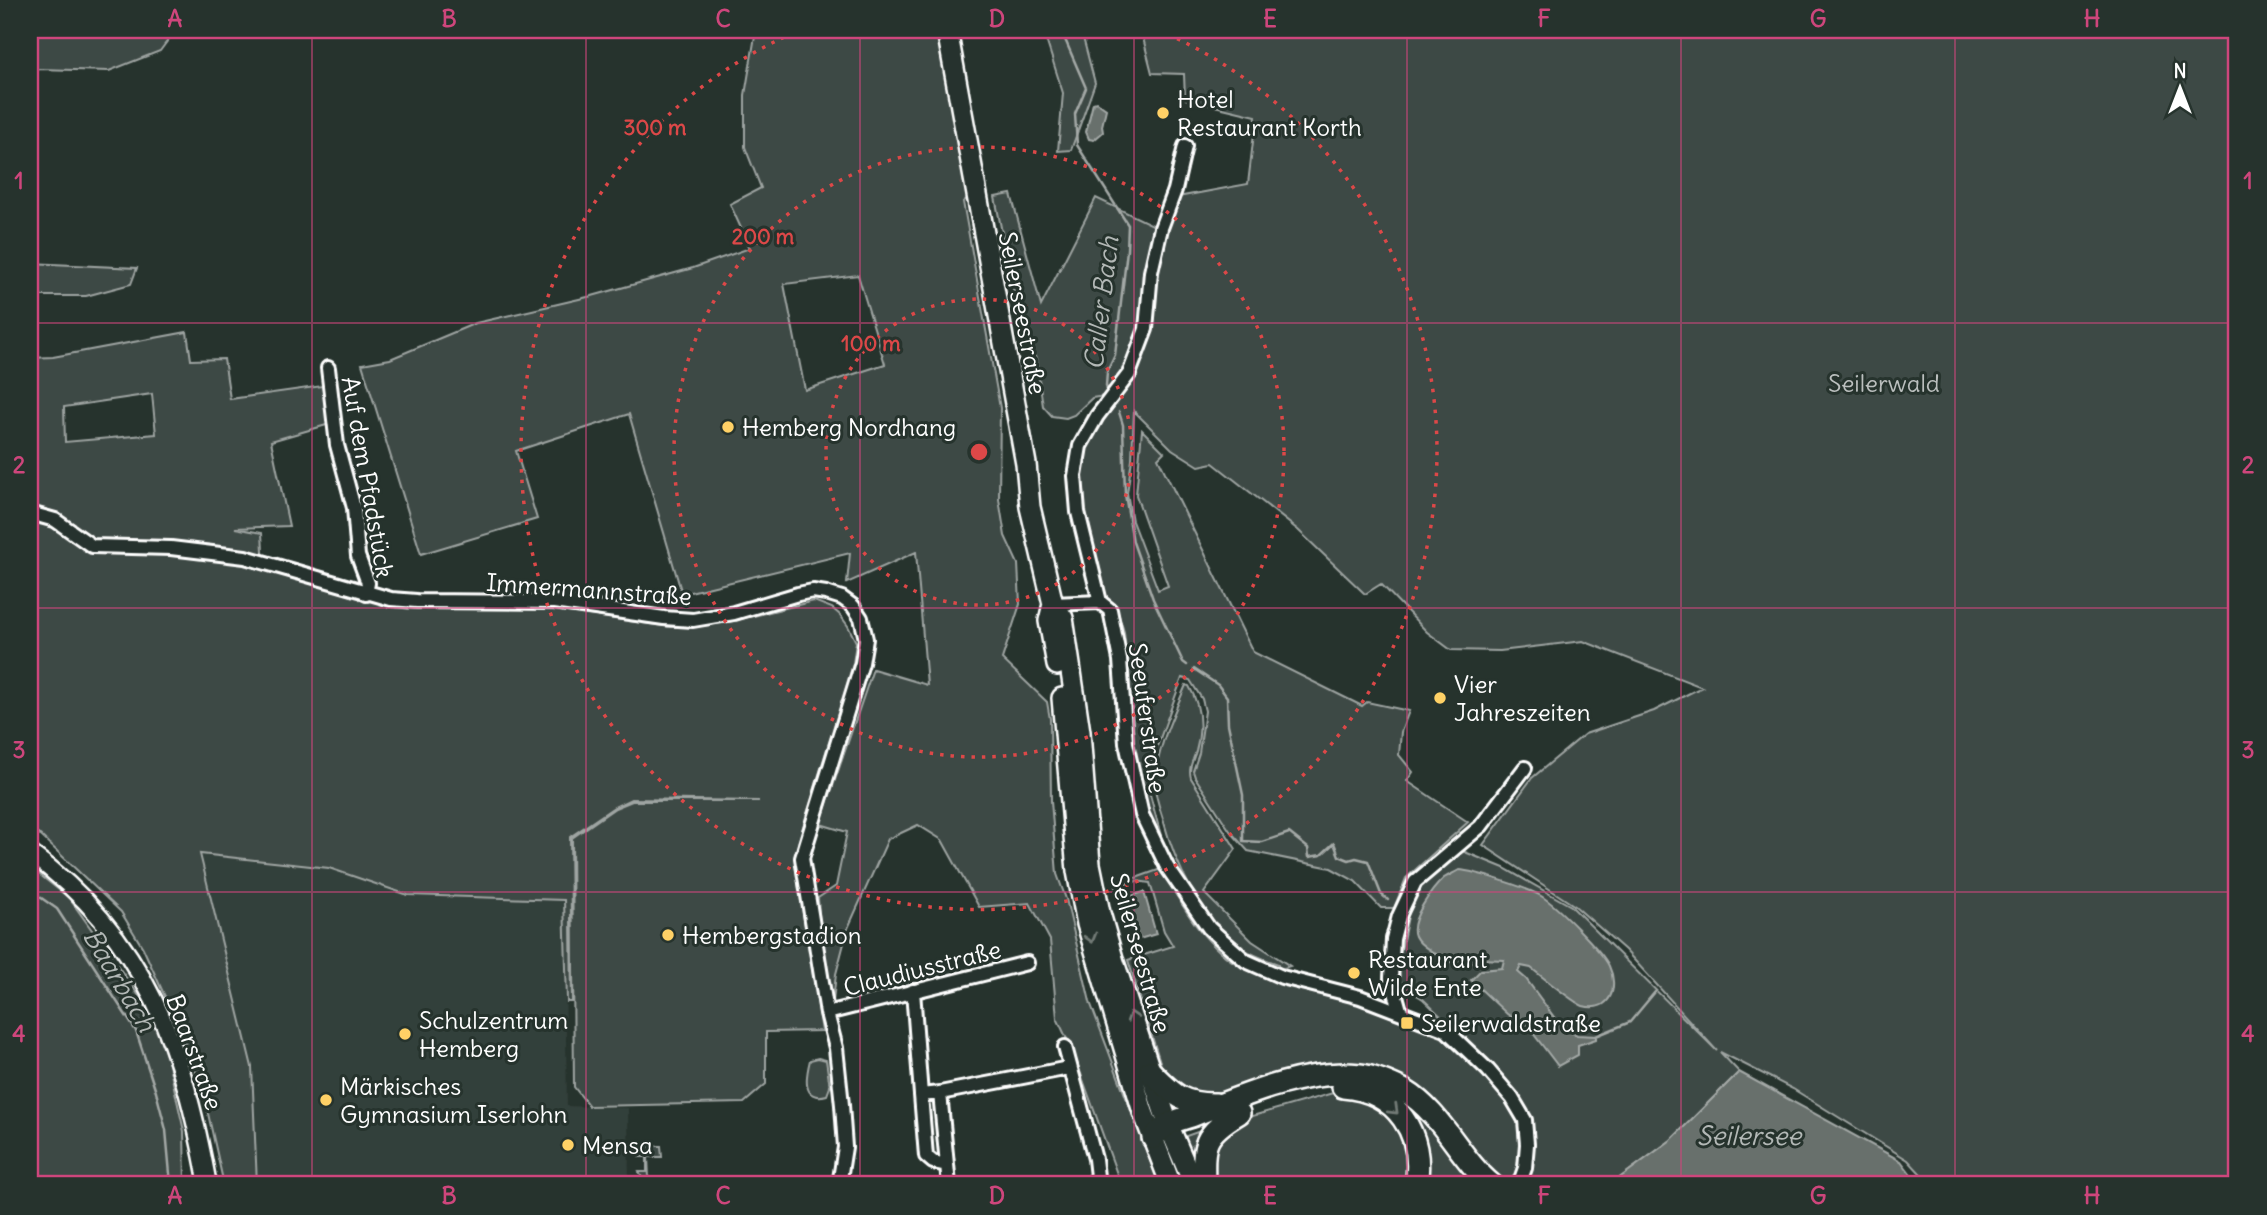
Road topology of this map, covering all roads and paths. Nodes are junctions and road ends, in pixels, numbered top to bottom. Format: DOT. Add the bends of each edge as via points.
graph roads {
  1 [pos="947,30"];
  2 [pos="1185,146"];
  3 [pos="328,368"];
  4 [pos="30,513"];
  5 [pos="366,593"];
  6 [pos="1100,602"];
  7 [pos="1053,604"];
  8 [pos="1525,768"];
  9 [pos="30,853"];
  10 [pos="1027,963"];
  11 [pos="914,991"];
  12 [pos="1400,1010"];
  13 [pos="827,1013"];
  14 [pos="1065,1047"];
  15 [pos="1069,1068"];
  16 [pos="1150,1071"];
  17 [pos="940,1093"];
  18 [pos="921,1095"];
  19 [pos="1230,1108"];
  20 [pos="1165,1133"];
  21 [pos="947,1165"];
  22 [pos="1489,1183"];
  23 [pos="208,1185"];
  24 [pos="839,1185"];
  25 [pos="949,1185"];
  26 [pos="1098,1185"];
  27 [pos="1171,1185"];
  28 [pos="1194,1185"];
  29 [pos="1204,1185"];
  30 [pos="1416,1185"];
  31 [pos="1520,1185"];
  1 -- 7 [label="main road, Seilerseestraße" via="1030,507"];
  2 -- 6 [label="street, Seeuferstraße" via="1151,272 1146,329 1129,374 1080,446 1078,512"];
  3 -- 5 [label="street, Auf dem Pfadstück" via="337,445 354,508"];
  4 -- 5 [label="street, Immermannstraße" via="55,520 92,546 172,548 245,557"];
  5 -- 13 [label="street, Immermannstraße" via="417,601 554,602 678,619 713,617 813,592 842,598 853,606 866,639 862,663 802,858"];
  6 -- 7 [label="street"];
  6 -- 12 [label="street, Seeuferstraße" via="1110,611 1120,660 1126,743 1142,815 1167,867 1209,928 1246,961 1282,977"];
  16 -- 7 [label="main road, Seilerseestraße, one-way" via="1100,913 1090,863 1078,719 1063,618"];
  7 -- 20 [label="main road, Seilerseestraße, one-way" via="1049,621 1087,924 1110,1001"];
  8 -- 12 [label="street" via="1481,826 1415,882 1393,939 1391,978"];
  9 -- 23 [label="main road, Baarstraße" via="108,926 158,1005 194,1115"];
  10 -- 11 [label="street, Claudiusstraße"];
  11 -- 13 [label="street, Claudiusstraße"];
  11 -- 18 [label="street"];
  12 -- 31 [label="street, Seeuferstraße" via="1446,1030 1512,1098 1527,1132"];
  13 -- 24 [label="street, Immermannstraße" via="836,1048 845,1147"];
  14 -- 15 [label="street"];
  15 -- 17 [label="street"];
  15 -- 26 [label="street"];
  16 -- 19 [label="highway" via="1186,1102"];
  16 -- 20 [label="main road, Seilerseestraße"];
  17 -- 18 [label="street"];
  17 -- 21 [label="street"];
  18 -- 21 [label="street" via="926,1156"];
  19 -- 20 [label="highway"];
  19 -- 22 [label="highway" via="1311,1077 1359,1075 1384,1081 1424,1106"];
  19 -- 29 [label="highway" via="1206,1140"];
  19 -- 30 [label="highway, one-way" via="1337,1087 1368,1092 1407,1123 1419,1160"];
  20 -- 27 [label="main road, Seilerseestraße"];
  20 -- 28 [label="main road, Seilerseestraße"];
  21 -- 25 [label="street"];
}
